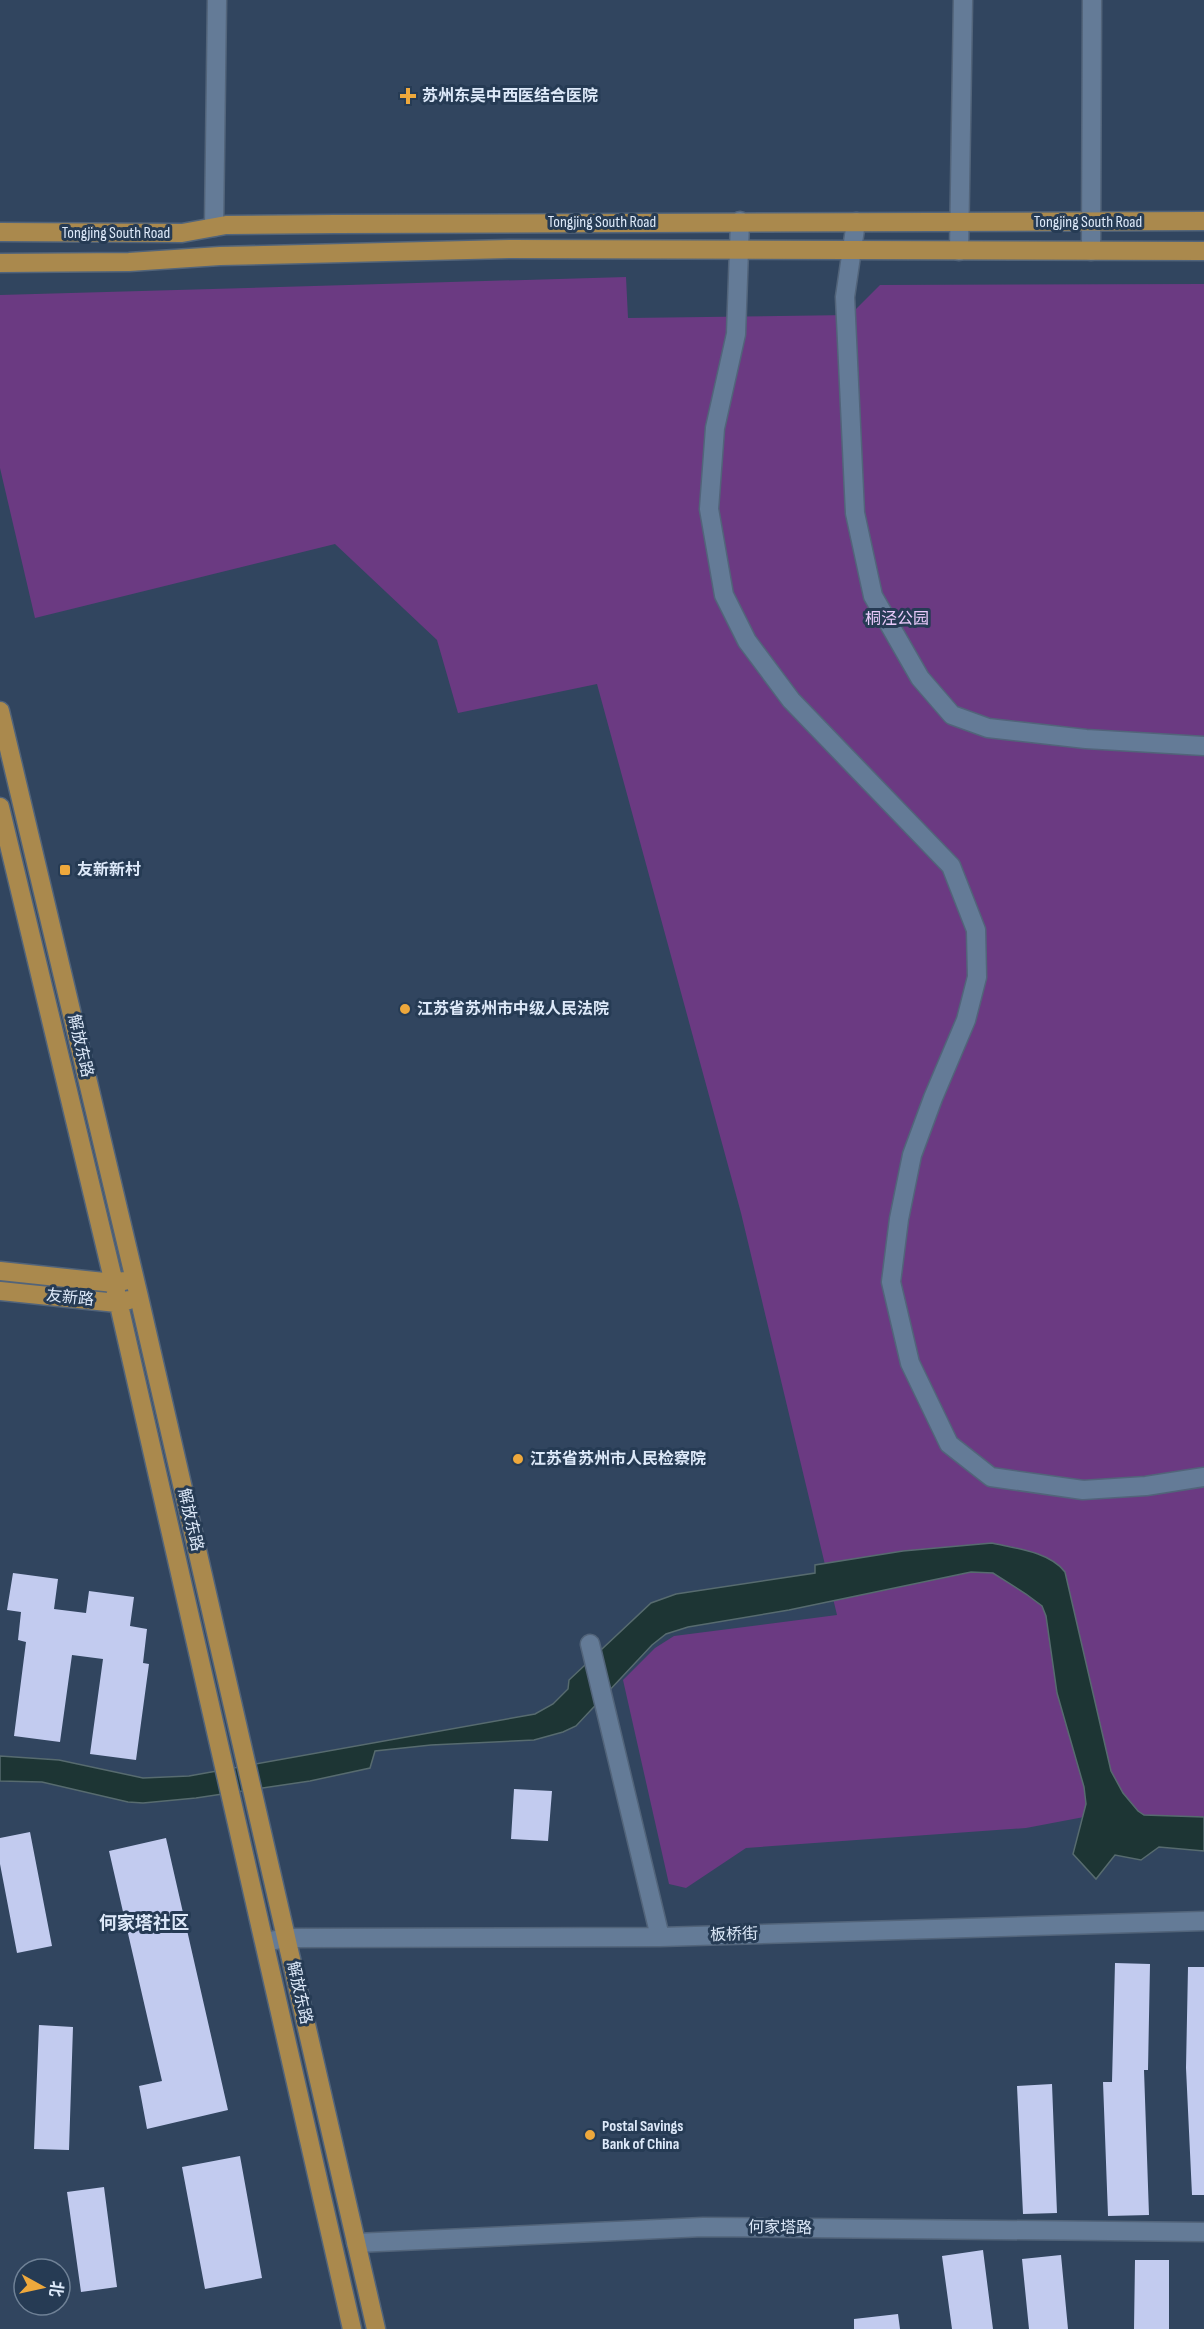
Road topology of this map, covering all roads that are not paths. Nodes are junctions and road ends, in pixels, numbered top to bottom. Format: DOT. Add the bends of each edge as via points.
graph roads {
  1 [pos="217,0"];
  2 [pos="963,0"];
  3 [pos="1092,0"];
  4 [pos="740,222"];
  5 [pos="856,222"];
  6 [pos="959,222"];
  7 [pos="1204,222"];
  8 [pos="1090,223"];
  9 [pos="214,227"];
  10 [pos="0,232"];
  11 [pos="739,249"];
  12 [pos="852,251"];
  13 [pos="959,251"];
  14 [pos="1091,251"];
  15 [pos="1204,252"];
  16 [pos="0,263"];
  17 [pos="0,711"];
  18 [pos="1204,746"];
  19 [pos="0,807"];
  20 [pos="0,1271"];
  21 [pos="135,1278"];
  22 [pos="114,1283"];
  23 [pos="0,1290"];
  24 [pos="139,1297"];
  25 [pos="117,1303"];
  26 [pos="1204,1477"];
  27 [pos="590,1644"];
  28 [pos="1204,1921"];
  29 [pos="660,1937"];
  30 [pos="286,1938"];
  31 [pos="265,1942"];
  32 [pos="1204,2232"];
  33 [pos="356,2243"];
  34 [pos="352,2329"];
  35 [pos="376,2329"];
  1 -- 9 [label="street"];
  2 -- 6 [label="street"];
  3 -- 8 [label="street"];
  4 -- 5 [label="main road, Tongjing South Road"];
  4 -- 9 [label="main road, Tongjing South Road"];
  4 -- 11 [label="street"];
  5 -- 6 [label="main road, Tongjing South Road"];
  5 -- 12 [label="street"];
  6 -- 8 [label="main road, Tongjing South Road"];
  6 -- 13 [label="street"];
  7 -- 8 [label="main road, Tongjing South Road"];
  8 -- 14 [label="street"];
  9 -- 10 [label="main road, Tongjing South Road" via="183,233"];
  11 -- 12 [label="main road, Tongjing South Road"];
  11 -- 16 [label="main road, Tongjing South Road" via="497,250"];
  11 -- 26 [label="street" via="736,334 715,428 709,509 723,595 747,641 791,700 951,866 976,930 977,977 966,1020 912,1155 899,1220 891,1282 910,1363 949,1444 991,1477 1083,1490"];
  12 -- 13 [label="main road, Tongjing South Road"];
  12 -- 18 [label="street" via="845,297 855,513 873,596 920,678 952,715 988,728"];
  13 -- 14 [label="main road, Tongjing South Road"];
  14 -- 15 [label="main road, Tongjing South Road"];
  17 -- 21 [label="main road, 解放东路"];
  19 -- 22 [label="main road, 解放东路"];
  20 -- 22 [label="main road, 友新路"];
  21 -- 22 [label="main road, 友新路"];
  21 -- 24 [label="main road, 解放东路"];
  22 -- 25 [label="main road, 解放东路"];
  23 -- 25 [label="main road, 友新路"];
  24 -- 25 [label="main road, 友新路"];
  24 -- 30 [label="main road, 解放东路"];
  25 -- 31 [label="main road, 解放东路"];
  27 -- 29 [label="street"];
  28 -- 29 [label="street, 板桥街"];
  29 -- 30 [label="street, 板桥街"];
  30 -- 31 [label="street, 板桥街"];
  30 -- 33 [label="main road, 解放东路"];
  31 -- 34 [label="main road, 解放东路"];
  32 -- 33 [label="street, 何家塔路" via="703,2227"];
  33 -- 35 [label="main road, 解放东路"];
}
